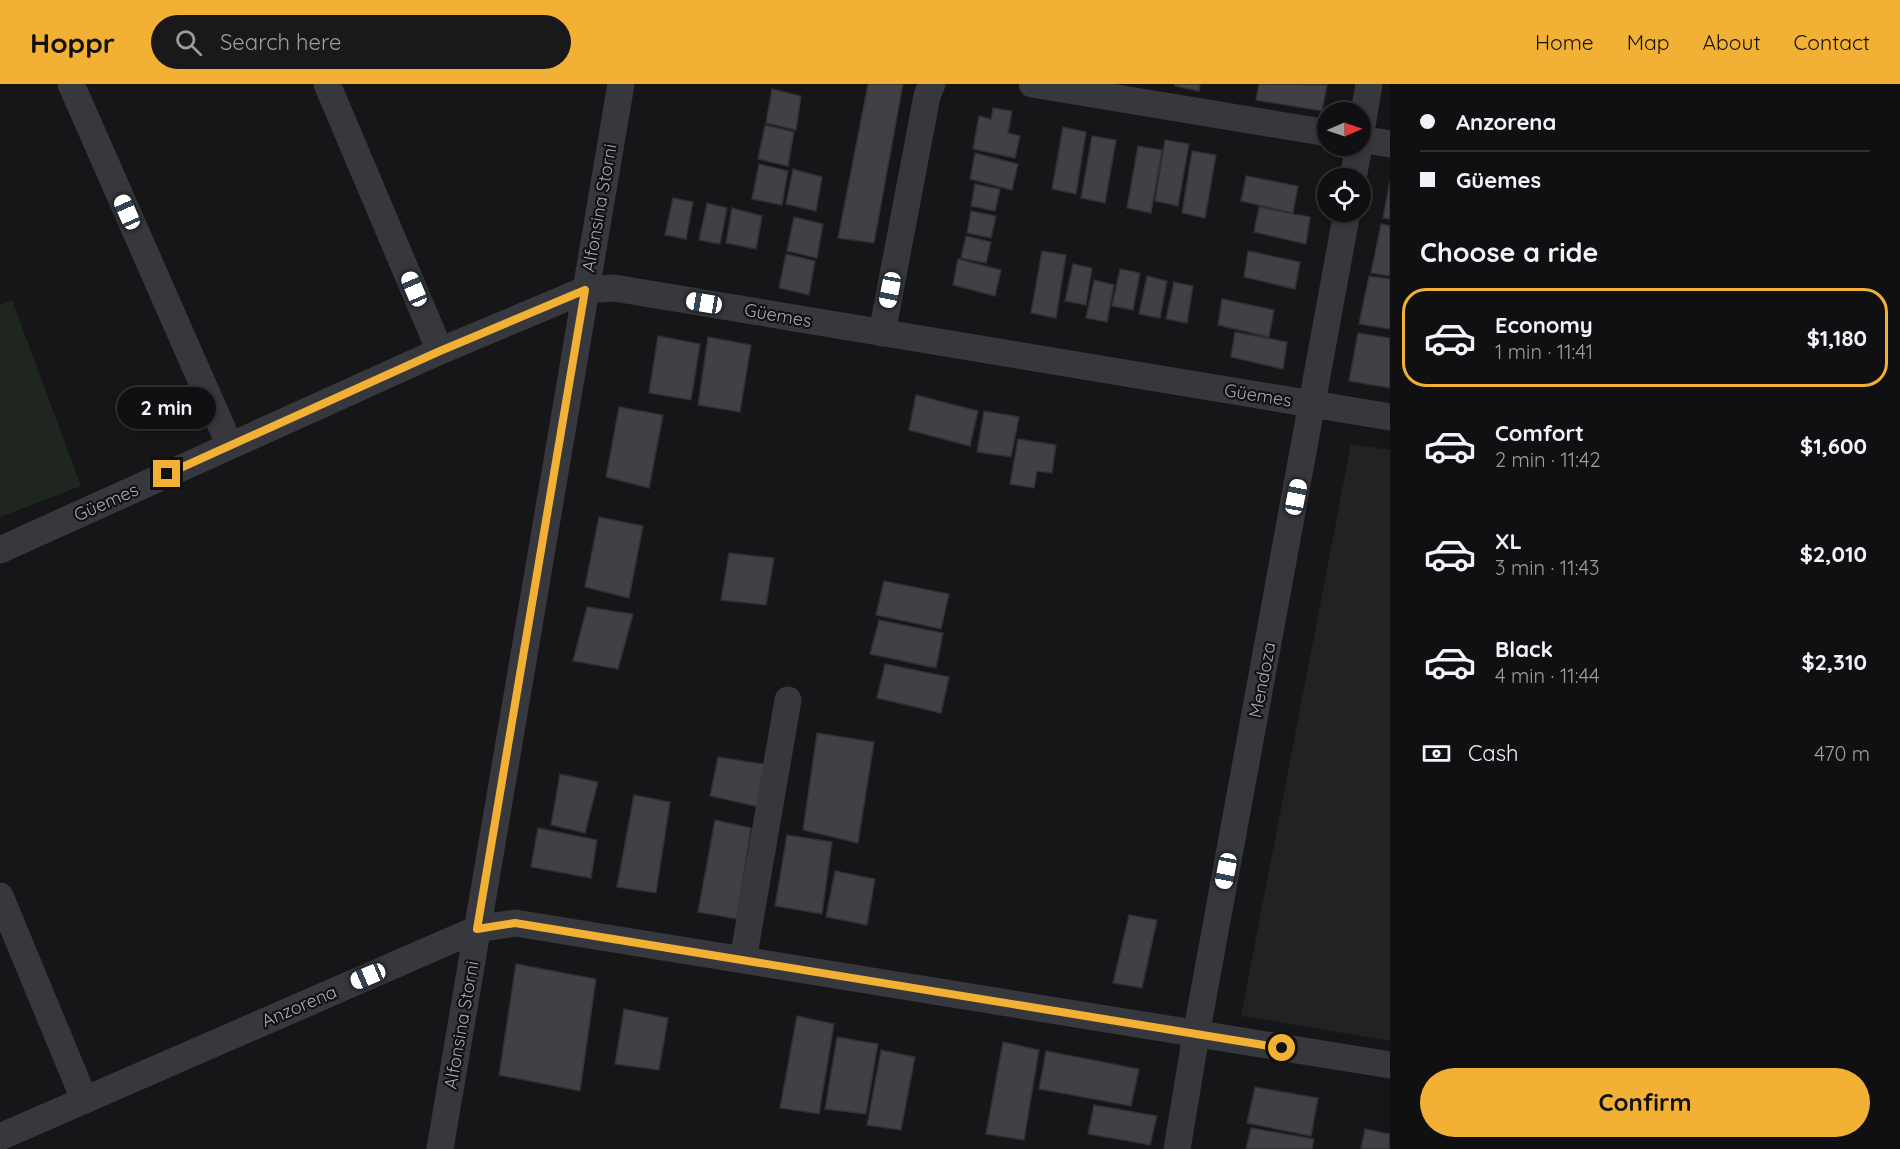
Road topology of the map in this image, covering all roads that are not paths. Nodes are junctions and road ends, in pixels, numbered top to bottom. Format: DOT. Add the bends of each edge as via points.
graph roads {
  1 [pos="71,84"];
  2 [pos="327,84"];
  3 [pos="621,84"];
  4 [pos="932,84"];
  5 [pos="1032,84"];
  6 [pos="1369,84"];
  7 [pos="1366,102"];
  8 [pos="1317,132"];
  9 [pos="1371,140"];
  10 [pos="1390,144"];
  11 [pos="1345,222"];
  12 [pos="585,290"];
  13 [pos="882,333"];
  14 [pos="440,351"];
  15 [pos="1313,404"];
  16 [pos="1390,417"];
  17 [pos="230,446"];
  18 [pos="0,550"];
  19 [pos="788,700"];
  20 [pos="0,896"];
  21 [pos="477,929"];
  22 [pos="743,960"];
  23 [pos="1196,1035"];
  24 [pos="1390,1065"];
  25 [pos="84,1099"];
  26 [pos="0,1137"];
  27 [pos="440,1149"];
  28 [pos="1177,1149"];
  1 -- 17 [label="street"];
  2 -- 14 [label="street"];
  3 -- 12 [label="street, Alfonsina Storni"];
  4 -- 13 [label="street"];
  5 -- 8 [label="street"];
  6 -- 7 [label="street"];
  9 -- 10 [label="street"];
  11 -- 15 [label="street, Mendoza"];
  12 -- 13 [label="street, Güemes" via="614,288"];
  12 -- 14 [label="street, Güemes"];
  12 -- 21 [label="street, Alfonsina Storni"];
  13 -- 15 [label="street, Güemes"];
  14 -- 17 [label="street, Güemes"];
  15 -- 16 [label="street, Güemes"];
  15 -- 23 [label="street, Mendoza"];
  17 -- 18 [label="street, Güemes"];
  19 -- 22 [label="street"];
  20 -- 25 [label="street"];
  21 -- 22 [label="street, Anzorena" via="515,923"];
  21 -- 25 [label="street, Anzorena"];
  21 -- 27 [label="street, Alfonsina Storni"];
  22 -- 23 [label="street, Anzorena"];
  23 -- 24 [label="street, Anzorena"];
  23 -- 28 [label="street, Mendoza"];
  25 -- 26 [label="street, Anzorena"];
}
